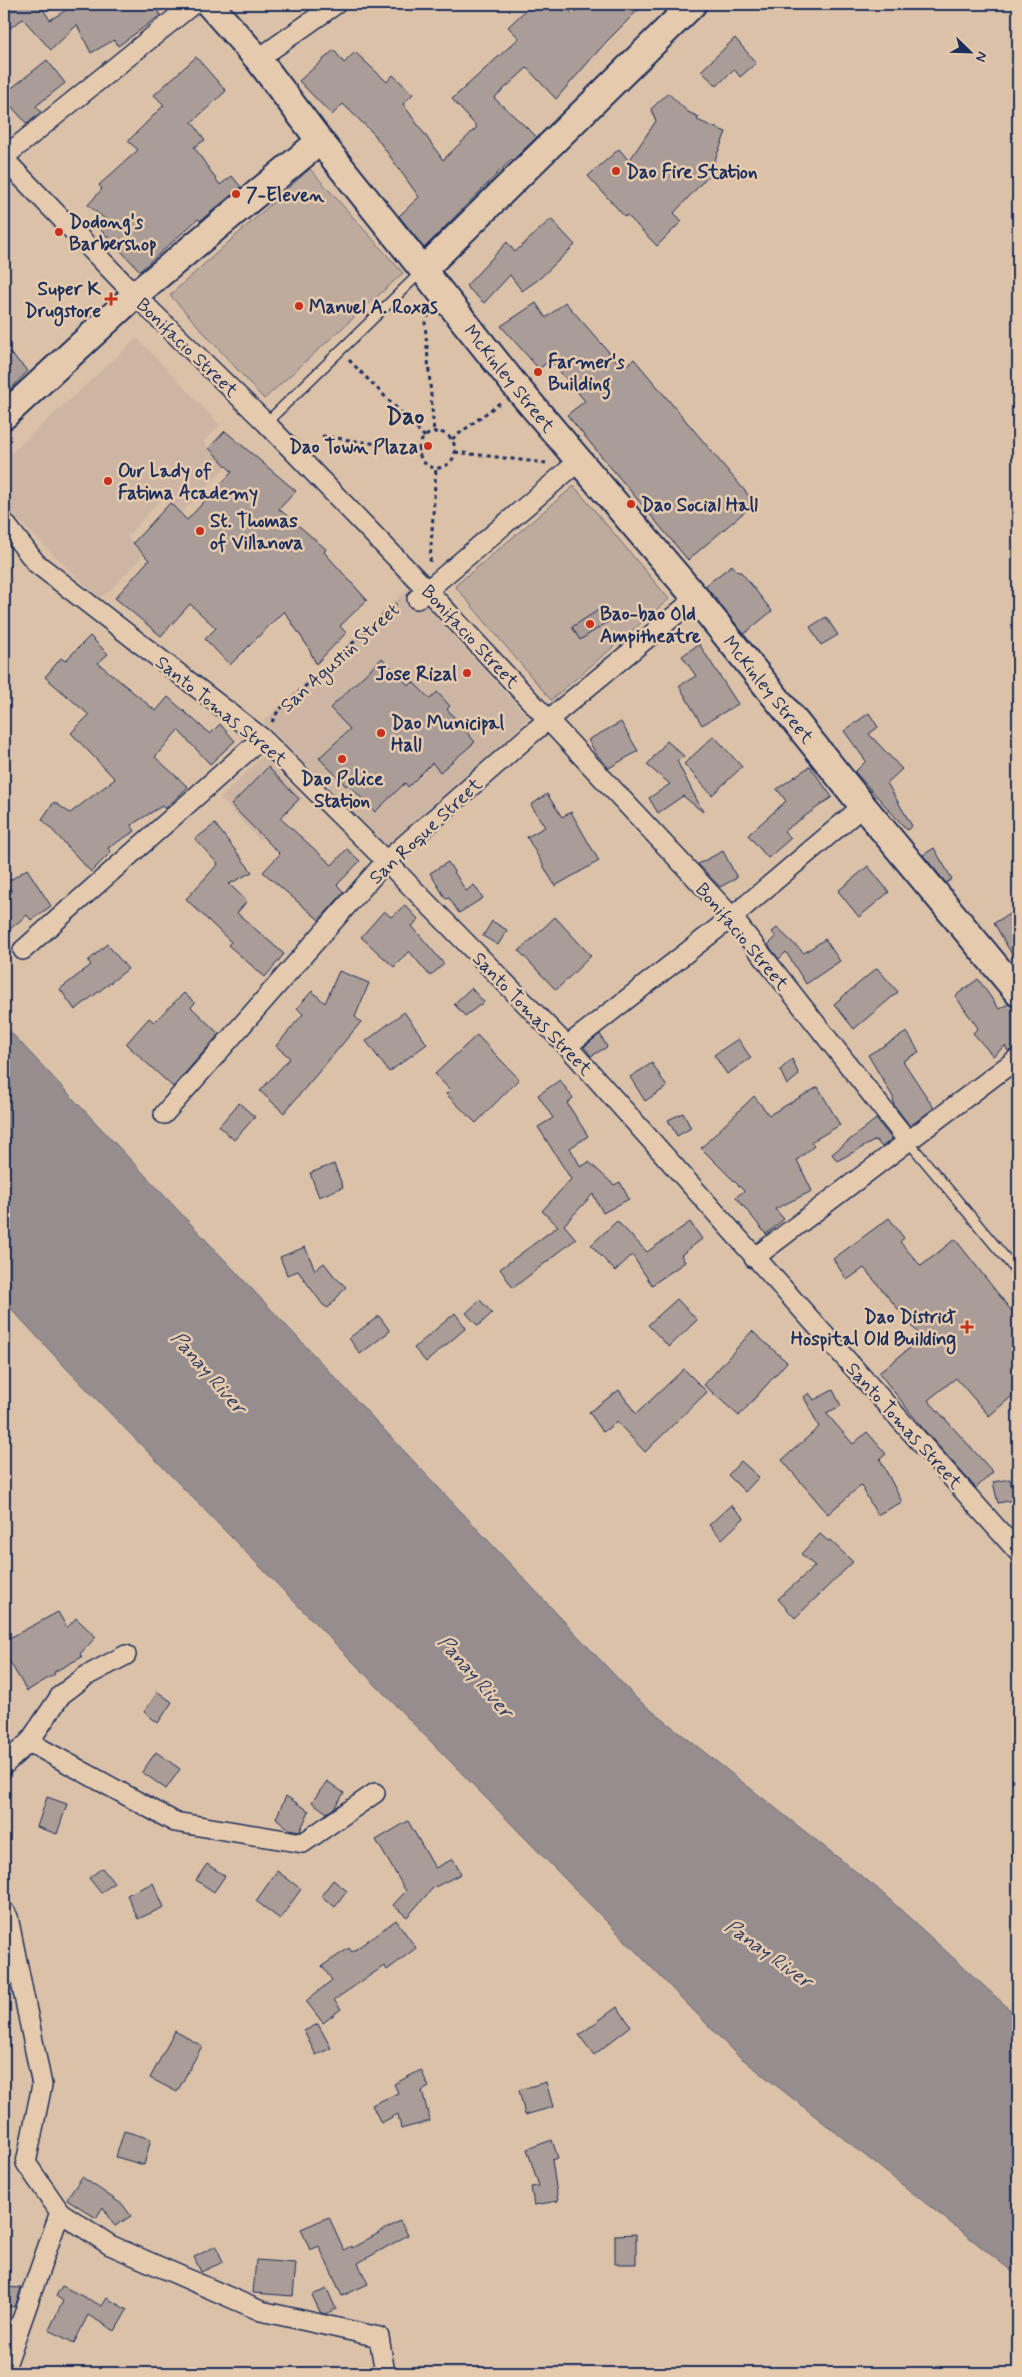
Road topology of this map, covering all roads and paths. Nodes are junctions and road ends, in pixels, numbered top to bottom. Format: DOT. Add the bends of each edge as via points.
graph roads {
  1 [pos="193,4"];
  2 [pos="209,4"];
  3 [pos="336,4"];
  4 [pos="693,4"];
  5 [pos="258,59"];
  6 [pos="320,141"];
  7 [pos="4,158"];
  8 [pos="430,280"];
  9 [pos="135,295"];
  10 [pos="340,350"];
  11 [pos="518,389"];
  12 [pos="4,416"];
  13 [pos="266,423"];
  14 [pos="434,432"];
  15 [pos="322,436"];
  16 [pos="425,437"];
  17 [pos="452,439"];
  18 [pos="419,450"];
  19 [pos="455,452"];
  20 [pos="576,464"];
  21 [pos="436,468"];
  22 [pos="4,522"];
  23 [pos="423,595"];
  24 [pos="696,598"];
  25 [pos="550,720"];
  26 [pos="262,738"];
  27 [pos="863,806"];
  28 [pos="386,861"];
  29 [pos="732,917"];
  30 [pos="23,950"];
  31 [pos="1018,993"];
  32 [pos="567,1046"];
  33 [pos="1018,1058"];
  34 [pos="164,1114"];
  35 [pos="908,1141"];
  36 [pos="754,1258"];
  37 [pos="1018,1273"];
  38 [pos="1018,1552"];
  39 [pos="126,1655"];
  40 [pos="28,1742"];
  41 [pos="4,1765"];
  42 [pos="375,1793"];
  43 [pos="4,1911"];
  44 [pos="60,2212"];
  45 [pos="4,2371"];
  46 [pos="385,2373"];
  1 -- 7 [label="street"];
  2 -- 5 [label="street, McKinley Street"];
  3 -- 5 [label="street"];
  4 -- 8 [label="street"];
  5 -- 6 [label="street, McKinley Street"];
  6 -- 8 [label="street, McKinley Street"];
  6 -- 9 [label="street"];
  7 -- 9 [label="street, Bonifacio Street"];
  8 -- 10 [label="lane"];
  8 -- 11 [label="street, McKinley Street"];
  8 -- 14 [label="path" via="425,323"];
  9 -- 12 [label="street"];
  9 -- 13 [label="street, Bonifacio Street"];
  10 -- 13 [label="lane"];
  10 -- 16 [label="path"];
  11 -- 17 [label="path"];
  11 -- 20 [label="street, McKinley Street"];
  13 -- 23 [label="street, Bonifacio Street"];
  14 -- 16 [label="path"];
  14 -- 17 [label="path" via="447,434"];
  15 -- 18 [label="path"];
  16 -- 18 [label="path"];
  17 -- 19 [label="path"];
  18 -- 21 [label="path" via="423,462"];
  19 -- 20 [label="path"];
  19 -- 21 [label="path" via="450,463"];
  20 -- 23 [label="street"];
  20 -- 24 [label="street, McKinley Street"];
  21 -- 23 [label="path"];
  22 -- 26 [label="street, Santo Tomas Street" via="36,563"];
  23 -- 25 [label="street, Bonifacio Street"];
  23 -- 26 [label="path, San Agustin Street" via="400,601 392,608 278,711"];
  24 -- 25 [label="street, San Roque Street"];
  24 -- 27 [label="street, McKinley Street"];
  25 -- 28 [label="street, San Roque Street"];
  25 -- 29 [label="street, Bonifacio Street"];
  26 -- 28 [label="street, Santo Tomas Street"];
  26 -- 30 [label="street"];
  27 -- 29 [label="street"];
  27 -- 31 [label="street, McKinley Street"];
  28 -- 32 [label="street, Santo Tomas Street"];
  28 -- 34 [label="street, San Roque Street"];
  29 -- 32 [label="street"];
  29 -- 35 [label="street, Bonifacio Street"];
  32 -- 36 [label="street, Santo Tomas Street"];
  33 -- 35 [label="street"];
  35 -- 36 [label="street"];
  35 -- 37 [label="lane"];
  36 -- 38 [label="street, Santo Tomas Street"];
  39 -- 40 [label="street" via="86,1676 61,1695"];
  40 -- 41 [label="street"];
  40 -- 42 [label="street" via="175,1822 302,1843"];
  43 -- 44 [label="street" via="8,1917 42,2084 26,2163"];
  44 -- 45 [label="street"];
  44 -- 46 [label="street" via="110,2245 261,2311 380,2337"];
}
